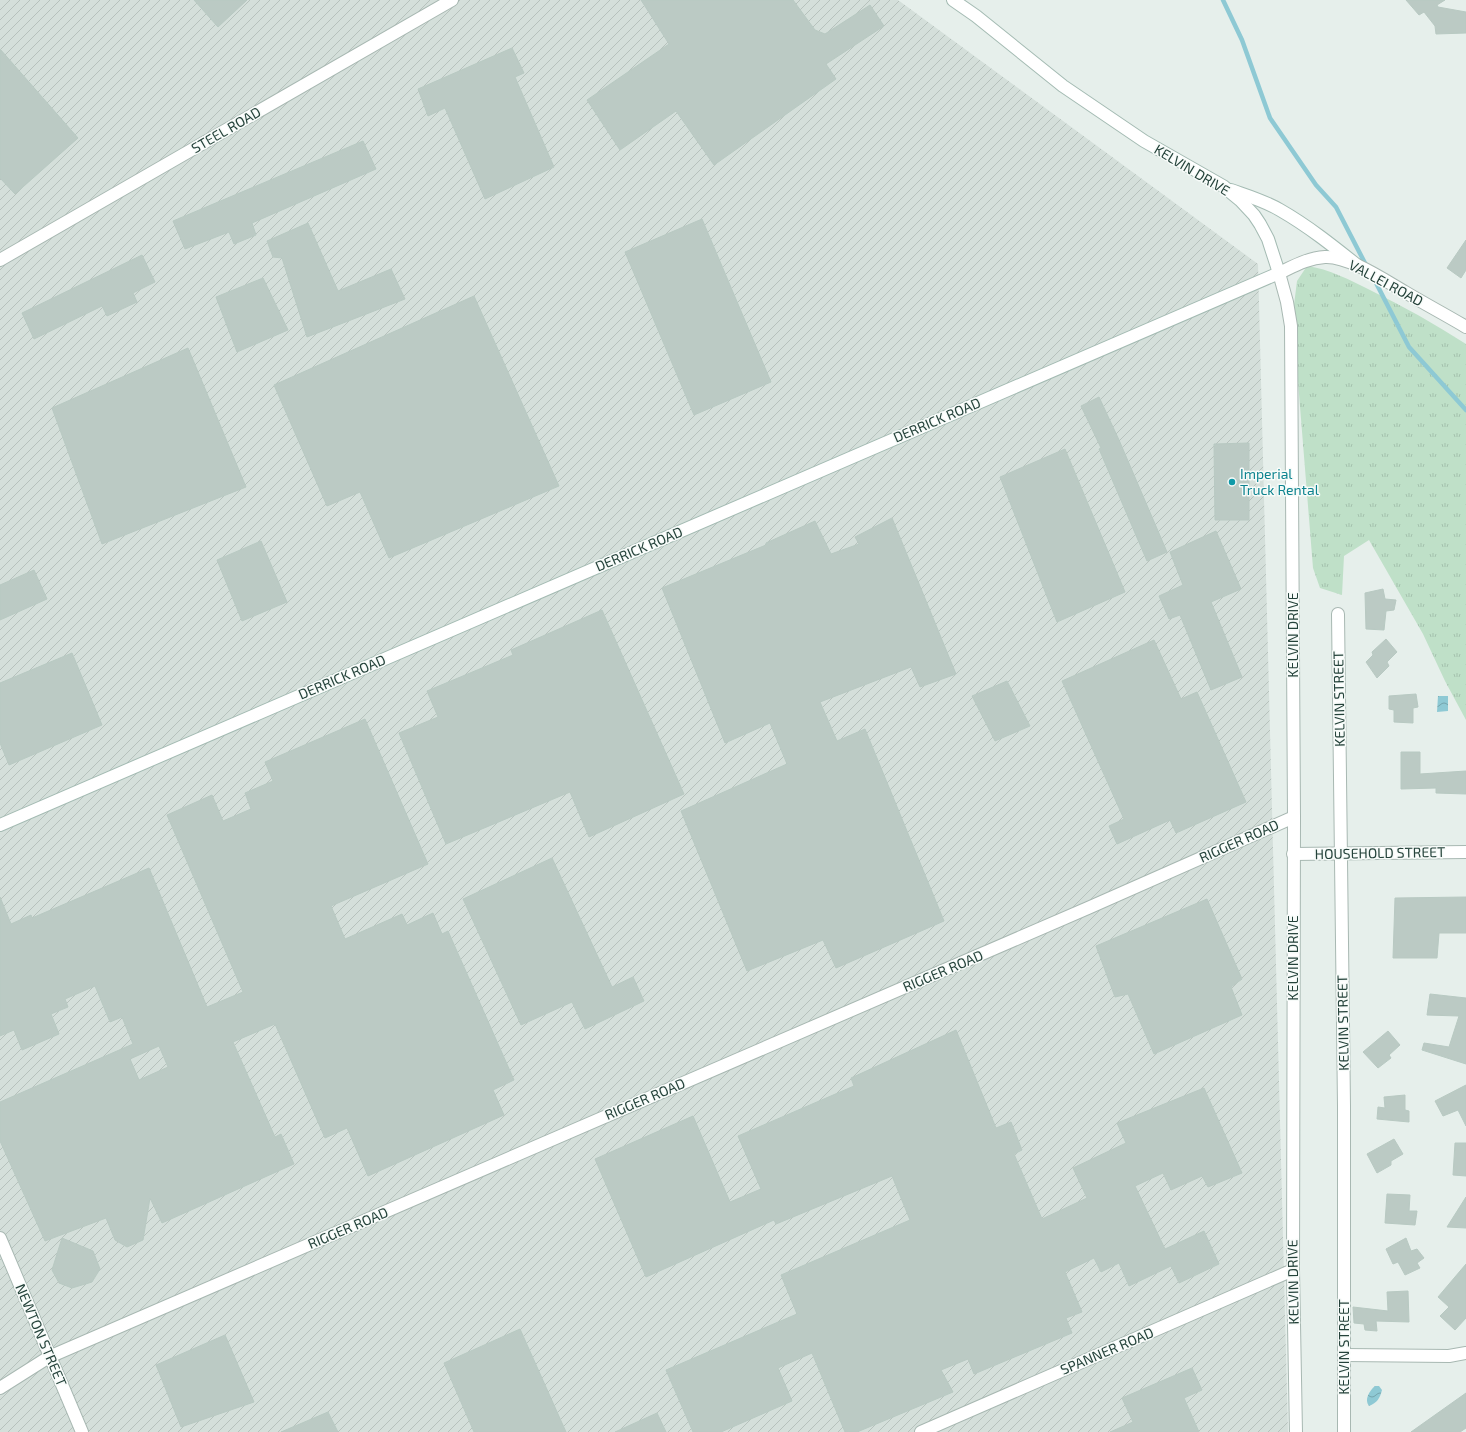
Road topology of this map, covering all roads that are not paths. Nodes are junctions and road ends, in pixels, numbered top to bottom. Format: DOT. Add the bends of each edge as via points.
graph roads {
  1 [pos="452,0"];
  2 [pos="953,0"];
  3 [pos="1223,186"];
  4 [pos="0,260"];
  5 [pos="1358,266"];
  6 [pos="1279,273"];
  7 [pos="1466,327"];
  8 [pos="1338,614"];
  9 [pos="1294,817"];
  10 [pos="0,825"];
  11 [pos="1466,852"];
  12 [pos="1293,854"];
  13 [pos="1342,854"];
  14 [pos="0,1238"];
  15 [pos="1293,1270"];
  16 [pos="1466,1353"];
  17 [pos="1345,1355"];
  18 [pos="50,1357"];
  19 [pos="0,1388"];
  20 [pos="82,1432"];
  21 [pos="921,1432"];
  22 [pos="1296,1432"];
  23 [pos="1344,1432"];
  1 -- 4 [label="street, STEEL ROAD"];
  2 -- 3 [label="street, KELVIN DRIVE" via="1063,86 1144,141"];
  3 -- 5 [label="street" via="1279,209"];
  3 -- 6 [label="street, KELVIN DRIVE" via="1257,219 1268,239"];
  5 -- 6 [label="street, VALLEI ROAD" via="1326,257 1314,258"];
  5 -- 7 [label="street, VALLEI ROAD"];
  6 -- 9 [label="street, KELVIN DRIVE" via="1290,326"];
  6 -- 10 [label="street, DERRICK ROAD"];
  8 -- 13 [label="street, KELVIN STREET"];
  9 -- 12 [label="street, KELVIN DRIVE"];
  9 -- 18 [label="street, RIGGER ROAD"];
  11 -- 13 [label="street, HOUSEHOLD STREET"];
  12 -- 13 [label="street, HOUSEHOLD STREET"];
  12 -- 15 [label="street, KELVIN DRIVE"];
  13 -- 17 [label="street, KELVIN STREET"];
  14 -- 18 [label="street, NEWTON STREET"];
  15 -- 21 [label="street, SPANNER ROAD"];
  15 -- 22 [label="street, KELVIN DRIVE"];
  16 -- 17 [label="street" via="1449,1356"];
  17 -- 23 [label="street, KELVIN STREET"];
  18 -- 19 [label="street, RIGGER ROAD"];
  18 -- 20 [label="street, NEWTON STREET"];
}
